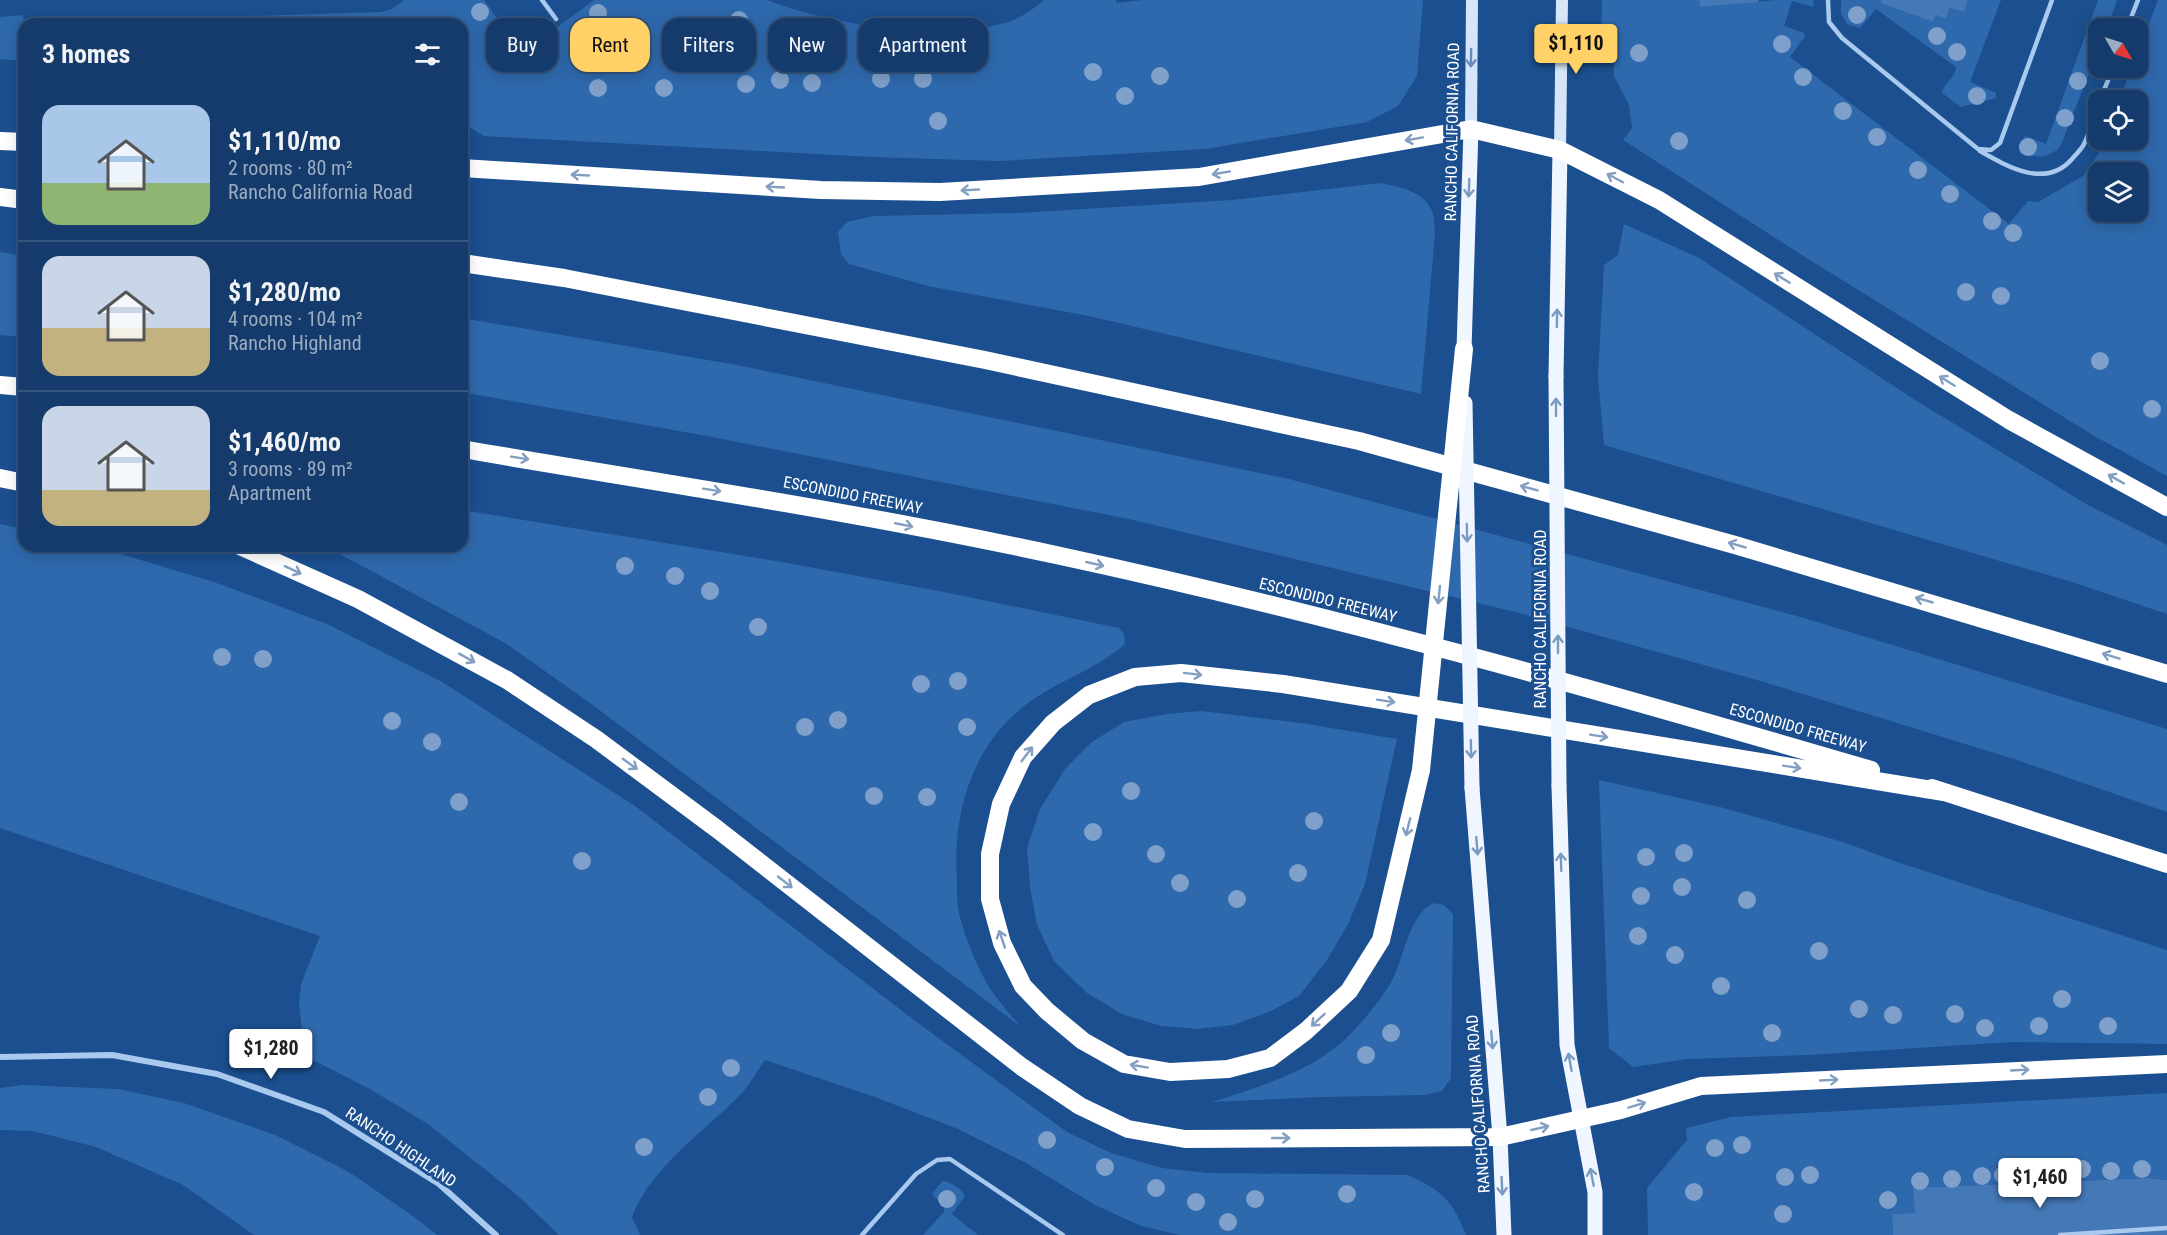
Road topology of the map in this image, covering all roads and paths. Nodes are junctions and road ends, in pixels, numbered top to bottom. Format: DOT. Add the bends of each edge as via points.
graph roads {
  1 [pos="542,0"];
  2 [pos="1472,0"];
  3 [pos="1562,0"];
  4 [pos="1828,0"];
  5 [pos="2052,0"];
  6 [pos="2138,0"];
  7 [pos="555,18"];
  8 [pos="2131,18"];
  9 [pos="1471,129"];
  10 [pos="2088,132"];
  11 [pos="0,141"];
  12 [pos="18,142"];
  13 [pos="1978,149"];
  14 [pos="1560,150"];
  15 [pos="468,168"];
  16 [pos="0,197"];
  17 [pos="18,199"];
  18 [pos="468,264"];
  19 [pos="1464,349"];
  20 [pos="0,385"];
  21 [pos="18,386"];
  22 [pos="468,450"];
  23 [pos="0,478"];
  24 [pos="18,482"];
  25 [pos="2167,507"];
  26 [pos="253,552"];
  27 [pos="2167,674"];
  28 [pos="1944,792"];
  29 [pos="2167,864"];
  30 [pos="0,1057"];
  31 [pos="2167,1064"];
  32 [pos="1581,1119"];
  33 [pos="1500,1137"];
  34 [pos="2167,1228"];
  35 [pos="2124,1233"];
  36 [pos="496,1235"];
  37 [pos="862,1235"];
  38 [pos="1063,1235"];
  39 [pos="1504,1235"];
  40 [pos="1595,1235"];
  41 [pos="2060,1235"];
  1 -- 7 [label="lane"];
  2 -- 9 [label="main road, RANCHO CALIFORNIA ROAD, one-way"];
  3 -- 14 [label="main road, RANCHO CALIFORNIA ROAD"];
  4 -- 13 [label="lane" via="1829,22 1842,38"];
  5 -- 13 [label="lane" via="2000,143 1991,150"];
  6 -- 8 [label="lane"];
  9 -- 14 [label="highway"];
  9 -- 15 [label="highway, one-way" via="1199,177 940,192 821,190"];
  9 -- 19 [label="main road, RANCHO CALIFORNIA ROAD, one-way"];
  10 -- 13 [label="lane" via="2083,146 2065,167 2052,172 2016,170"];
  11 -- 12 [label="highway"];
  25 -- 14 [label="highway, one-way" via="2009,420 1659,200"];
  32 -- 14 [label="main road, RANCHO CALIFORNIA ROAD, one-way, bridge" via="1568,1045 1559,786 1556,376"];
  16 -- 17 [label="highway"];
  27 -- 18 [label="highway, one-way" via="1735,544 1359,441 974,357 564,278"];
  19 -- 28 [label="highway, one-way, bridge" via="1422,770 1381,940 1349,991 1270,1058 1228,1069 1170,1072 1124,1064 1083,1041 1047,1011 1023,987 1002,943 990,899 990,854 1001,804 1023,757 1053,723 1089,694 1135,677 1181,673 1283,684"];
  19 -- 33 [label="main road, RANCHO CALIFORNIA ROAD, one-way, bridge" via="1472,788"];
  20 -- 21 [label="highway"];
  22 -- 28 [label="highway, ESCONDIDO FREEWAY, one-way" via="788,502 1056,554 1344,622 1678,713"];
  23 -- 24 [label="highway"];
  26 -- 33 [label="highway, one-way" via="358,599 507,680 597,739 1022,1067 1080,1106 1128,1129 1185,1139"];
  28 -- 29 [label="highway, ESCONDIDO FREEWAY"];
  30 -- 36 [label="street, RANCHO HIGHLAND" via="112,1055 217,1074 313,1108 439,1184"];
  32 -- 31 [label="highway, one-way" via="1701,1086"];
  33 -- 32 [label="highway, one-way"];
  40 -- 32 [label="main road, RANCHO CALIFORNIA ROAD, one-way" via="1595,1192"];
  33 -- 39 [label="main road, RANCHO CALIFORNIA ROAD, one-way"];
  34 -- 35 [label="lane"];
  35 -- 41 [label="lane"];
  37 -- 38 [label="lane" via="916,1174 937,1160 950,1159"];
}
